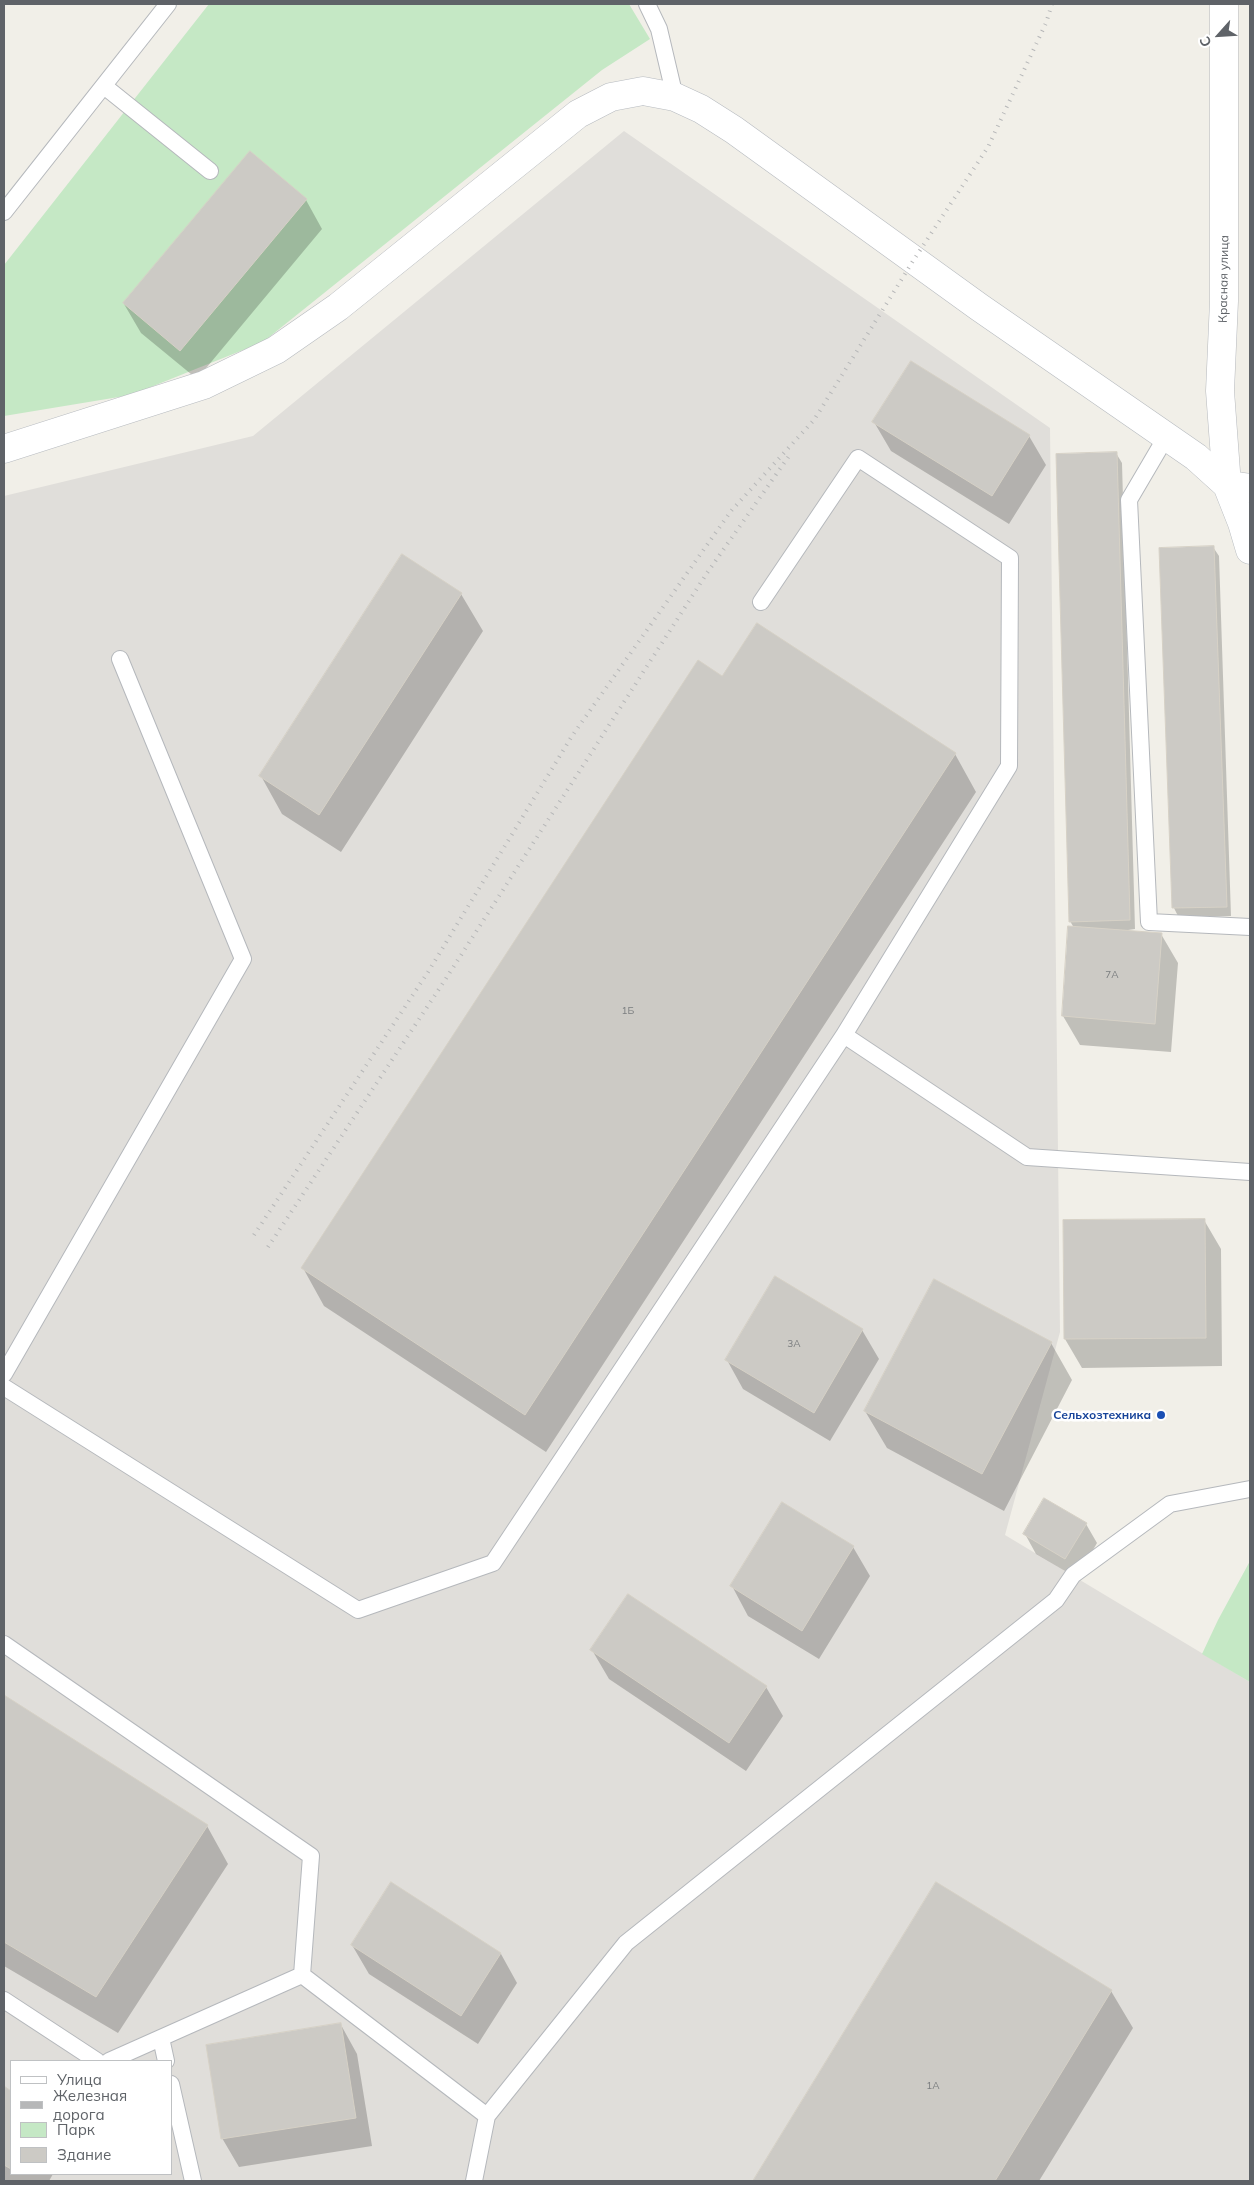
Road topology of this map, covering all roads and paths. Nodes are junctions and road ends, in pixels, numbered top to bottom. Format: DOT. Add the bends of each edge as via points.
graph roads {
  1 [pos="168,4"];
  2 [pos="647,4"];
  3 [pos="1224,4"];
  4 [pos="104,86"];
  5 [pos="675,97"];
  6 [pos="210,171"];
  7 [pos="4,212"];
  8 [pos="1166,437"];
  9 [pos="4,449"];
  10 [pos="1238,486"];
  11 [pos="1250,550"];
  12 [pos="761,602"];
  13 [pos="120,659"];
  14 [pos="1250,927"];
  15 [pos="844,1034"];
  16 [pos="1250,1172"];
  17 [pos="4,1374"];
  18 [pos="4,1388"];
  19 [pos="1250,1489"];
  20 [pos="4,1644"];
  21 [pos="302,1975"];
  22 [pos="4,2000"];
  23 [pos="161,2038"];
  24 [pos="95,2060"];
  25 [pos="111,2060"];
  26 [pos="166,2060"];
  27 [pos="172,2088"];
  28 [pos="487,2116"];
  29 [pos="193,2181"];
  30 [pos="474,2181"];
  1 -- 4 [label="lane"];
  2 -- 5 [label="lane" via="659,29"];
  3 -- 10 [label="street, Красная улица" via="1224,301 1220,391"];
  4 -- 6 [label="lane"];
  4 -- 7 [label="lane"];
  5 -- 8 [label="street" via="734,130 913,261"];
  5 -- 9 [label="street" via="643,91 611,97 578,114 338,307 276,350 204,385"];
  8 -- 10 [label="street"];
  8 -- 14 [label="lane" via="1128,500 1149,922"];
  10 -- 11 [label="street, Красная улица" via="1242,522"];
  12 -- 15 [label="lane" via="858,458 1010,558 1008,766"];
  13 -- 17 [label="lane" via="243,960"];
  15 -- 16 [label="lane" via="1027,1157"];
  15 -- 18 [label="lane" via="493,1563 358,1610"];
  19 -- 28 [label="lane" via="1170,1504 1073,1575 1056,1600 626,1943"];
  20 -- 21 [label="lane" via="311,1856"];
  21 -- 23 [label="lane"];
  21 -- 28 [label="lane"];
  22 -- 24 [label="lane"];
  23 -- 25 [label="lane"];
  23 -- 26 [label="lane"];
  27 -- 29 [label="lane"];
  28 -- 30 [label="lane"];
}
